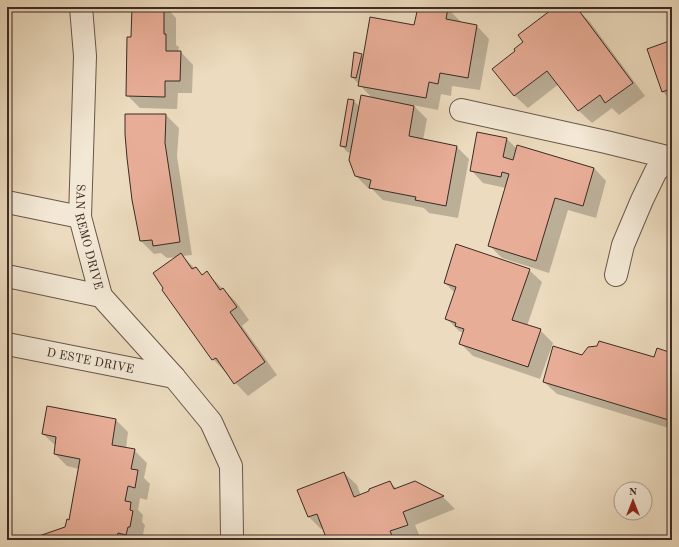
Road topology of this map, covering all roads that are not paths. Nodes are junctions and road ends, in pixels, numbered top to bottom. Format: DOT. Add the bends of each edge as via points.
graph roads {
  1 [pos="81,7"];
  2 [pos="461,110"];
  3 [pos="671,158"];
  4 [pos="7,202"];
  5 [pos="80,217"];
  6 [pos="616,275"];
  7 [pos="7,276"];
  8 [pos="101,296"];
  9 [pos="7,344"];
  10 [pos="174,377"];
  11 [pos="231,540"];
  1 -- 5 [label="street, SAN REMO DRIVE" via="85,56"];
  2 -- 3 [label="street"];
  3 -- 6 [label="street" via="656,171 642,200 623,245"];
  4 -- 5 [label="street"];
  5 -- 8 [label="street, SAN REMO DRIVE"];
  7 -- 8 [label="street"];
  8 -- 10 [label="street, SAN REMO DRIVE"];
  9 -- 10 [label="street, D ESTE DRIVE"];
  10 -- 11 [label="street, SAN REMO DRIVE" via="211,422 232,466"];
}
